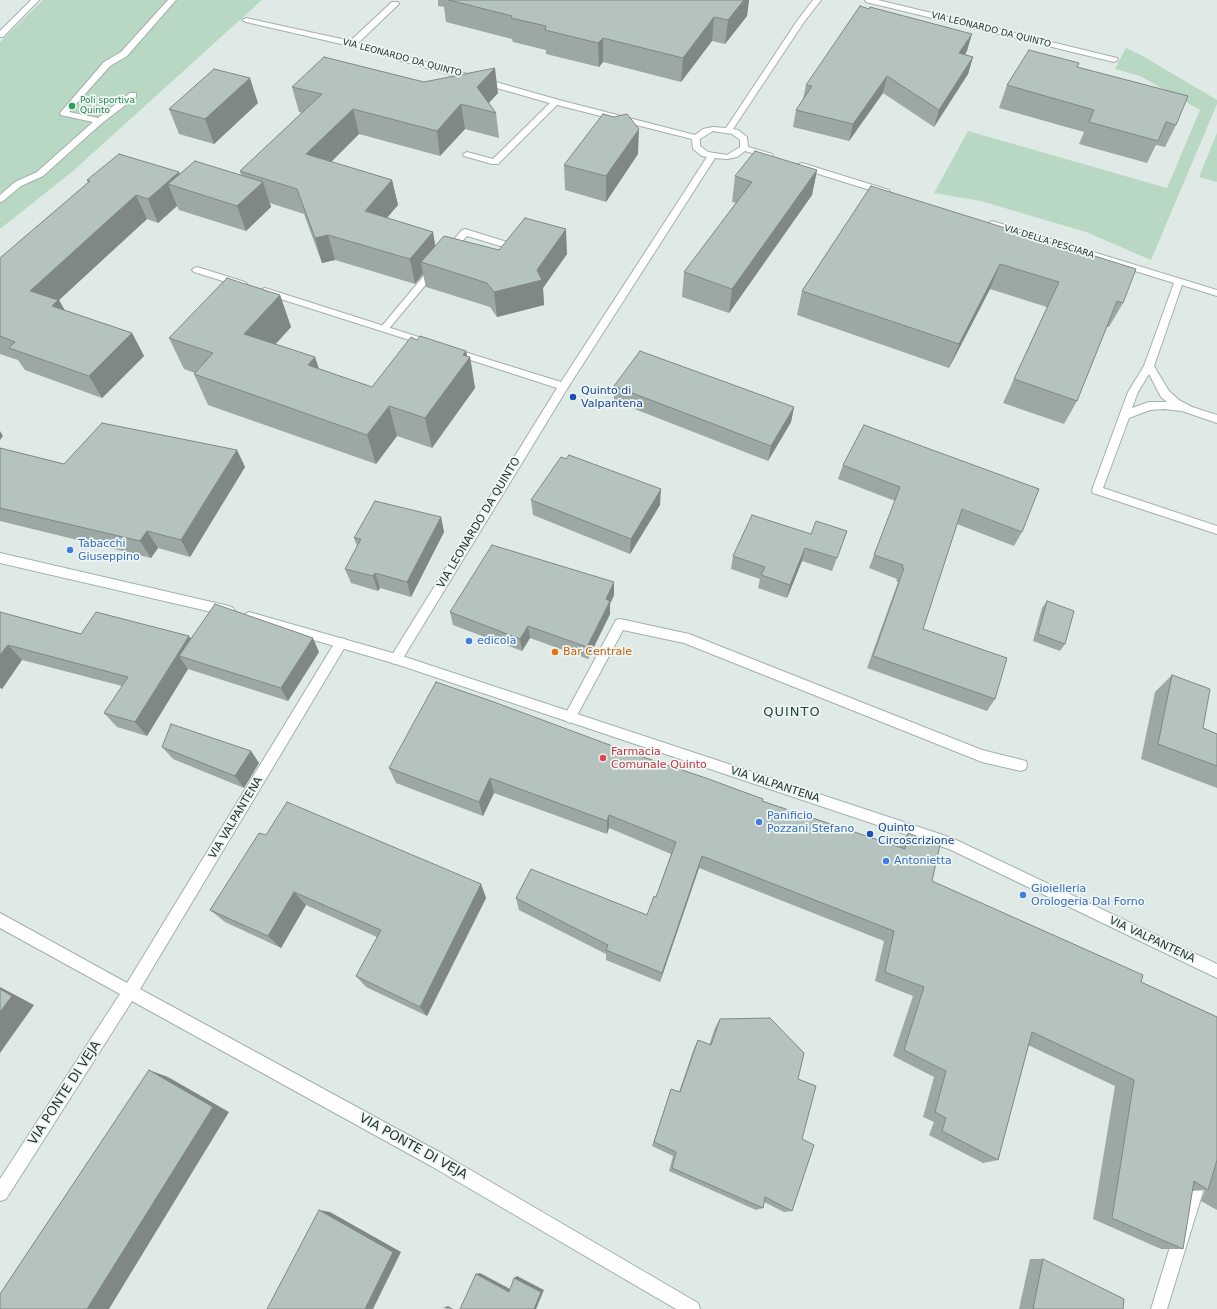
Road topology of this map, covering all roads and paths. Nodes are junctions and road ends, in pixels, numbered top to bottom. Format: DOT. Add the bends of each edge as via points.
graph roads {
  1 [pos="35,0"];
  2 [pos="172,0"];
  3 [pos="817,0"];
  4 [pos="869,0"];
  5 [pos="395,4"];
  6 [pos="246,20"];
  7 [pos="0,35"];
  8 [pos="352,44"];
  9 [pos="1114,60"];
  10 [pos="133,95"];
  11 [pos="556,102"];
  12 [pos="99,121"];
  13 [pos="728,130"];
  14 [pos="696,138"];
  15 [pos="744,148"];
  16 [pos="467,154"];
  17 [pos="712,156"];
  18 [pos="776,158"];
  19 [pos="792,163"];
  20 [pos="898,196"];
  21 [pos="0,199"];
  22 [pos="981,221"];
  23 [pos="504,244"];
  24 [pos="197,270"];
  25 [pos="1179,281"];
  26 [pos="1217,293"];
  27 [pos="384,329"];
  28 [pos="1149,366"];
  29 [pos="563,386"];
  30 [pos="1188,410"];
  31 [pos="1125,415"];
  32 [pos="1217,419"];
  33 [pos="1217,530"];
  34 [pos="0,558"];
  35 [pos="341,643"];
  36 [pos="396,660"];
  37 [pos="570,717"];
  38 [pos="1021,765"];
  39 [pos="0,920"];
  40 [pos="1217,971"];
  41 [pos="130,992"];
  42 [pos="1203,1164"];
  43 [pos="0,1193"];
  44 [pos="692,1309"];
  45 [pos="1159,1309"];
  1 -- 7 [label="street"];
  2 -- 12 [label="street" via="124,54 107,64 64,113"];
  3 -- 13 [label="street"];
  4 -- 9 [label="street, VIA LEONARDO DA QUINTO"];
  5 -- 8 [label="street"];
  6 -- 8 [label="street, VIA LEONARDO DA QUINTO"];
  8 -- 11 [label="street, VIA LEONARDO DA QUINTO"];
  10 -- 12 [label="street"];
  11 -- 14 [label="street, VIA LEONARDO DA QUINTO"];
  11 -- 16 [label="street" via="495,162"];
  12 -- 21 [label="street" via="40,174 18,184"];
  13 -- 14 [label="street" via="720,128 706,131"];
  13 -- 15 [label="street" via="744,139"];
  14 -- 17 [label="street" via="696,147"];
  15 -- 17 [label="street" via="734,155 720,158"];
  15 -- 18 [label="street"];
  17 -- 29 [label="street, VIA LEONARDO DA QUINTO"];
  19 -- 20 [label="street"];
  22 -- 25 [label="street, VIA DELLA PESCIARA"];
  23 -- 27 [label="street" via="465,232"];
  24 -- 27 [label="street"];
  25 -- 26 [label="street, VIA DELLA PESCIARA"];
  25 -- 28 [label="street"];
  27 -- 29 [label="street"];
  28 -- 30 [label="street" via="1165,394"];
  28 -- 31 [label="street" via="1133,392"];
  29 -- 36 [label="street, VIA LEONARDO DA QUINTO"];
  30 -- 31 [label="street" via="1164,405 1149,406"];
  30 -- 32 [label="street"];
  31 -- 33 [label="street" via="1098,490"];
  34 -- 35 [label="street, VIA VALPANTENA" via="225,610"];
  35 -- 36 [label="street, VIA VALPANTENA"];
  35 -- 41 [label="street, VIA VALPANTENA"];
  36 -- 37 [label="street, VIA VALPANTENA"];
  37 -- 38 [label="street" via="620,624 685,638 982,756"];
  37 -- 40 [label="street, VIA VALPANTENA" via="952,844"];
  39 -- 41 [label="street, VIA PONTE DI VEJA"];
  41 -- 43 [label="street, VIA PONTE DI VEJA"];
  41 -- 44 [label="street, VIA PONTE DI VEJA" via="437,1160"];
  42 -- 45 [label="street"];
}
